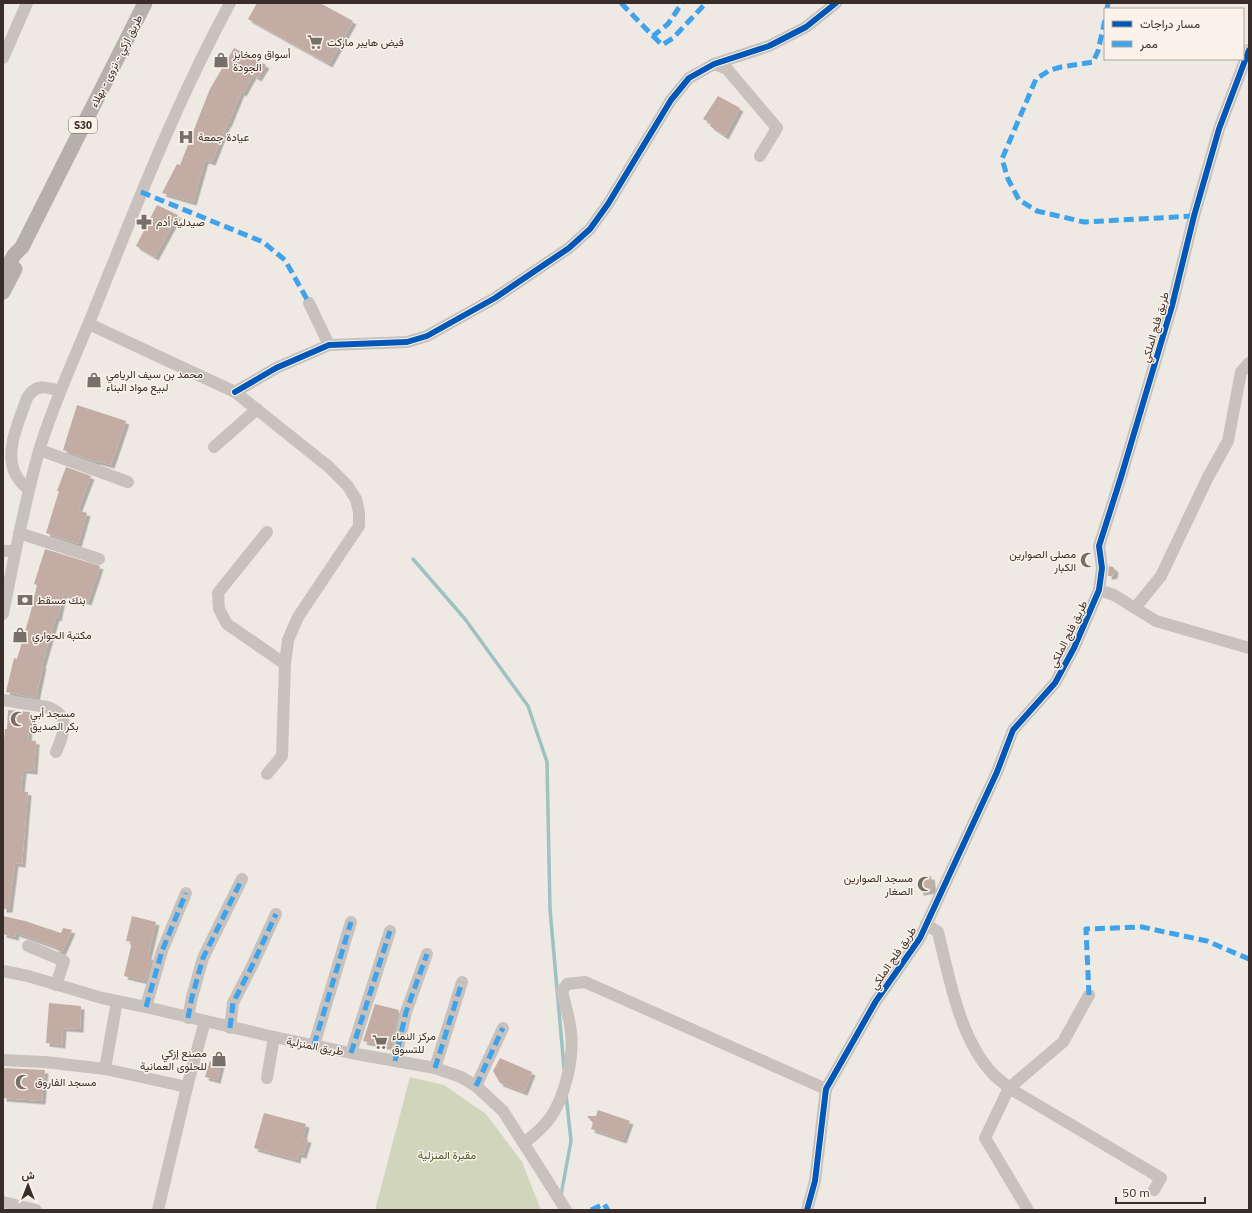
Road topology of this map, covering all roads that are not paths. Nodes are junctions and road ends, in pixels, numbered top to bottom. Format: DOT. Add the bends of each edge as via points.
graph roads {
  1 [pos="27,3"];
  2 [pos="145,3"];
  3 [pos="230,3"];
  4 [pos="836,3"];
  5 [pos="1249,50"];
  6 [pos="4,51"];
  7 [pos="714,64"];
  8 [pos="760,156"];
  9 [pos="22,247"];
  10 [pos="3,277"];
  11 [pos="3,292"];
  12 [pos="309,304"];
  13 [pos="89,324"];
  14 [pos="329,345"];
  15 [pos="1249,363"];
  16 [pos="60,391"];
  17 [pos="235,392"];
  18 [pos="257,410"];
  19 [pos="214,447"];
  20 [pos="40,450"];
  21 [pos="128,482"];
  22 [pos="29,490"];
  23 [pos="266,532"];
  24 [pos="19,533"];
  25 [pos="3,551"];
  26 [pos="11,556"];
  27 [pos="99,559"];
  28 [pos="1099,590"];
  29 [pos="1135,608"];
  30 [pos="3,614"];
  31 [pos="1249,648"];
  32 [pos="285,664"];
  33 [pos="3,700"];
  34 [pos="56,752"];
  35 [pos="267,774"];
  36 [pos="242,879"];
  37 [pos="186,893"];
  38 [pos="276,914"];
  39 [pos="351,922"];
  40 [pos="926,924"];
  41 [pos="390,931"];
  42 [pos="28,946"];
  43 [pos="427,954"];
  44 [pos="3,971"];
  45 [pos="462,982"];
  46 [pos="56,985"];
  47 [pos="1089,995"];
  48 [pos="117,1001"];
  49 [pos="146,1007"];
  50 [pos="188,1018"];
  51 [pos="205,1021"];
  52 [pos="230,1028"];
  53 [pos="503,1028"];
  54 [pos="274,1038"];
  55 [pos="314,1045"];
  56 [pos="351,1053"];
  57 [pos="3,1060"];
  58 [pos="395,1061"];
  59 [pos="435,1068"];
  60 [pos="104,1069"];
  61 [pos="267,1078"];
  62 [pos="187,1086"];
  63 [pos="476,1086"];
  64 [pos="1010,1088"];
  65 [pos="826,1090"];
  66 [pos="524,1144"];
  67 [pos="1154,1190"];
  68 [pos="3,1202"];
  69 [pos="36,1210"];
  70 [pos="158,1210"];
  71 [pos="566,1210"];
  72 [pos="807,1210"];
  73 [pos="1028,1210"];
  1 -- 6 [label="street"];
  2 -- 9 [label="main road, طريق ازكي - نزوى - بهلاء / S30"];
  3 -- 13 [label="street" via="166,133"];
  4 -- 7 [label="street" via="806,26 769,46"];
  5 -- 28 [label="street, طريق فلج الملكي" via="1219,129 1172,306 1098,546 1102,568"];
  7 -- 8 [label="street" via="727,70 777,128"];
  7 -- 14 [label="street" via="689,78 671,100 608,204 590,229 569,248 495,298 427,336 407,342"];
  9 -- 10 [label="main road, طريق ازكي - نزوى - بهلاء / S30" via="14,255"];
  9 -- 11 [label="main road, طريق ازكي - نزوى - بهلاء / S30"];
  12 -- 14 [label="street"];
  13 -- 16 [label="street"];
  13 -- 17 [label="street"];
  14 -- 17 [label="street" via="276,368"];
  15 -- 29 [label="street" via="1241,372 1228,441 1161,576"];
  16 -- 20 [label="street"];
  16 -- 22 [label="street" via="43,387 29,394 13,441 11,456 14,471"];
  17 -- 18 [label="street"];
  18 -- 19 [label="street"];
  18 -- 32 [label="street" via="329,467 347,485 356,499 359,512 359,526 298,617 288,640"];
  20 -- 21 [label="street"];
  20 -- 22 [label="street"];
  22 -- 24 [label="street"];
  23 -- 32 [label="street" via="218,593 219,609 227,624"];
  24 -- 26 [label="street"];
  24 -- 27 [label="street"];
  25 -- 26 [label="street"];
  26 -- 30 [label="street"];
  28 -- 29 [label="street" via="1114,595"];
  28 -- 40 [label="street, طريق فلج الملكي" via="1074,648 1054,683 1014,730"];
  29 -- 31 [label="street" via="1156,621"];
  32 -- 35 [label="street" via="282,756"];
  33 -- 34 [label="street" via="47,706 58,712 65,730"];
  36 -- 50 [label="street" via="203,958"];
  37 -- 49 [label="street" via="162,951"];
  38 -- 52 [label="street" via="233,1003"];
  39 -- 55 [label="street"];
  40 -- 64 [label="street" via="938,932 955,998 969,1038 993,1073"];
  40 -- 65 [label="street, طريق فلج الملكي" via="920,938 876,1001"];
  41 -- 56 [label="street"];
  42 -- 46 [label="street" via="64,961"];
  43 -- 58 [label="street" via="406,1012"];
  44 -- 46 [label="street, طريق المنزلية"];
  45 -- 59 [label="street"];
  46 -- 48 [label="street, طريق المنزلية"];
  47 -- 64 [label="street" via="1063,1042"];
  48 -- 49 [label="street, طريق المنزلية"];
  48 -- 60 [label="street"];
  49 -- 50 [label="street, طريق المنزلية"];
  50 -- 51 [label="street, طريق المنزلية"];
  51 -- 52 [label="street, طريق المنزلية"];
  51 -- 62 [label="street"];
  52 -- 54 [label="street, طريق المنزلية"];
  53 -- 63 [label="street"];
  54 -- 55 [label="street, طريق المنزلية"];
  54 -- 61 [label="street"];
  55 -- 56 [label="street, طريق المنزلية"];
  56 -- 58 [label="street, طريق المنزلية"];
  57 -- 60 [label="street"];
  58 -- 59 [label="street, طريق المنزلية"];
  59 -- 63 [label="street, طريق المنزلية" via="461,1077"];
  60 -- 62 [label="street"];
  62 -- 70 [label="street"];
  63 -- 66 [label="street, طريق المنزلية" via="503,1111"];
  64 -- 67 [label="street" via="1161,1178"];
  64 -- 73 [label="street" via="985,1138"];
  65 -- 66 [label="street" via="585,982 567,984 562,991 571,1032 569,1069 550,1118"];
  65 -- 72 [label="street, طريق فلج الملكي" via="815,1180"];
  66 -- 71 [label="street, طريق المنزلية"];
  68 -- 69 [label="street"];
}
